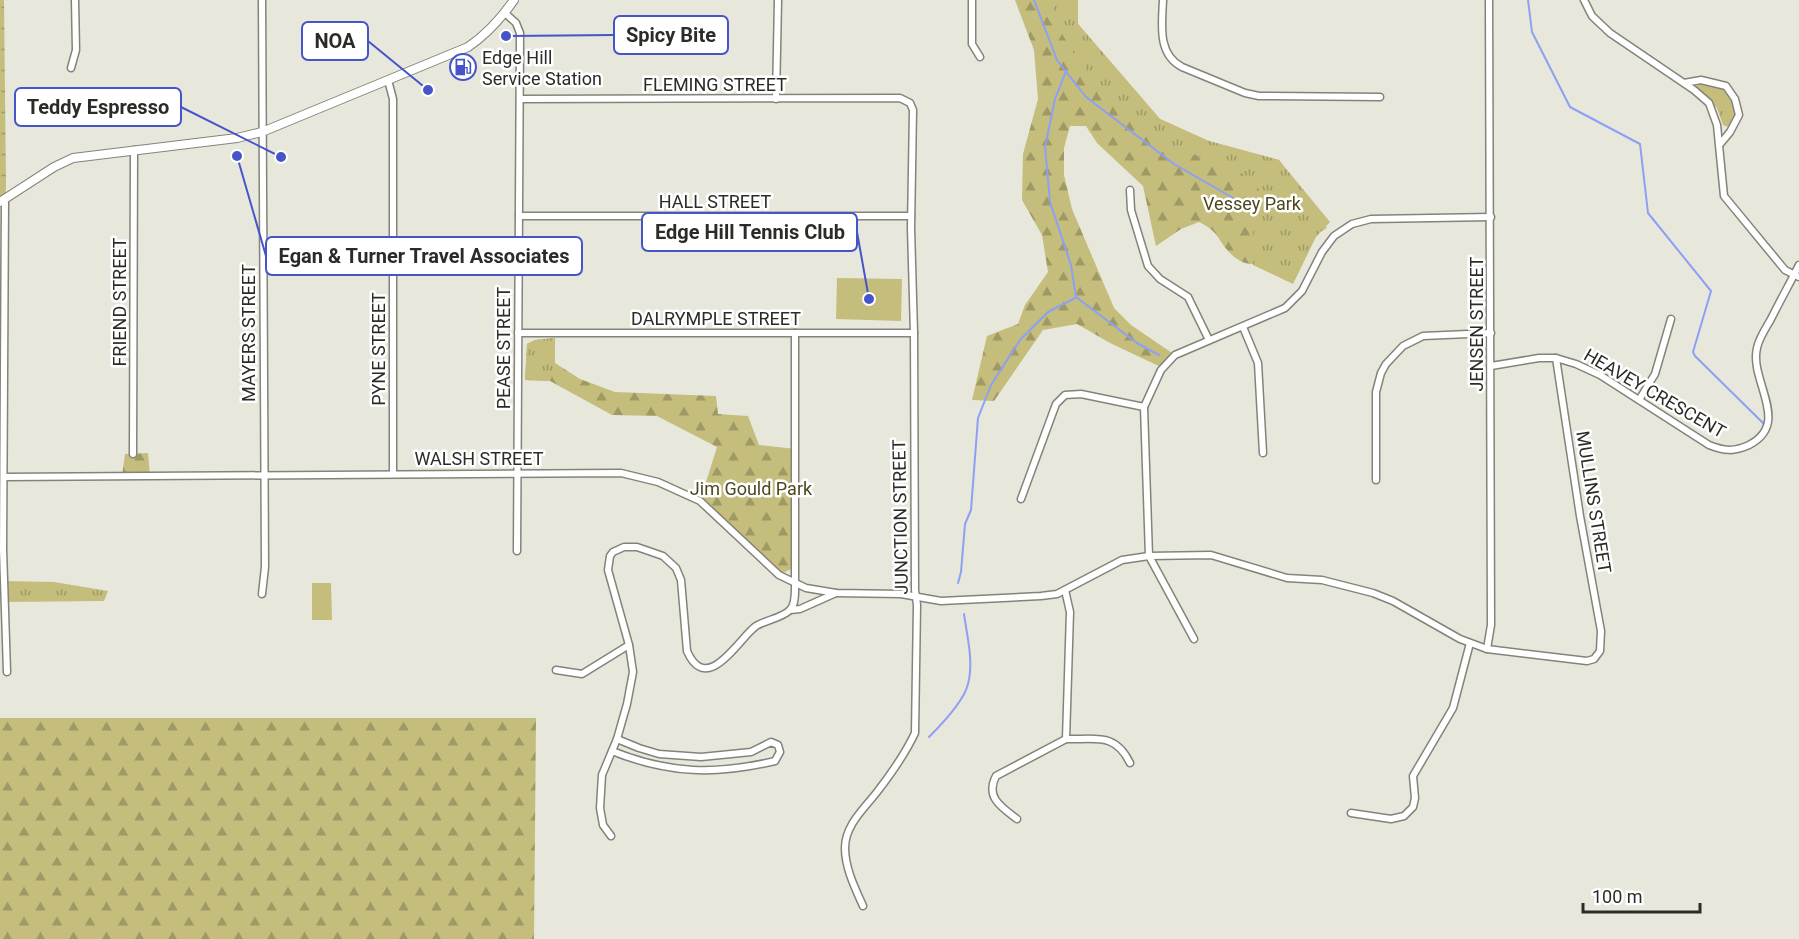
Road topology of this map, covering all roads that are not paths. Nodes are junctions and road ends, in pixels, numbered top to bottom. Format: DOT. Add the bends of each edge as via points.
graph roads {
  1 [pos="75,0"];
  2 [pos="262,0"];
  3 [pos="508,0"];
  4 [pos="514,0"];
  5 [pos="778,0"];
  6 [pos="972,0"];
  7 [pos="1163,0"];
  8 [pos="1489,0"];
  9 [pos="1584,0"];
  10 [pos="505,13"];
  11 [pos="980,57"];
  12 [pos="71,68"];
  13 [pos="388,80"];
  14 [pos="1684,83"];
  15 [pos="1380,97"];
  16 [pos="520,99"];
  17 [pos="776,99"];
  18 [pos="910,103"];
  19 [pos="262,132"];
  20 [pos="1720,144"];
  21 [pos="134,150"];
  22 [pos="1130,190"];
  23 [pos="2,201"];
  24 [pos="519,216"];
  25 [pos="911,216"];
  26 [pos="1491,217"];
  27 [pos="1799,265"];
  28 [pos="1796,277"];
  29 [pos="1671,319"];
  30 [pos="1243,327"];
  31 [pos="518,333"];
  32 [pos="795,333"];
  33 [pos="914,333"];
  34 [pos="1491,333"];
  35 [pos="1209,340"];
  36 [pos="1556,358"];
  37 [pos="1491,366"];
  38 [pos="1638,400"];
  39 [pos="1144,407"];
  40 [pos="2,414"];
  41 [pos="1263,453"];
  42 [pos="133,454"];
  43 [pos="518,473"];
  44 [pos="393,474"];
  45 [pos="264,475"];
  46 [pos="2,480"];
  47 [pos="1376,480"];
  48 [pos="1021,499"];
  49 [pos="2,549"];
  50 [pos="517,551"];
  51 [pos="1149,556"];
  52 [pos="795,583"];
  53 [pos="1065,590"];
  54 [pos="836,592"];
  55 [pos="262,594"];
  56 [pos="916,597"];
  57 [pos="790,610"];
  58 [pos="1194,639"];
  59 [pos="1470,643"];
  60 [pos="629,645"];
  61 [pos="1487,649"];
  62 [pos="1600,651"];
  63 [pos="556,670"];
  64 [pos="7,672"];
  65 [pos="617,739"];
  66 [pos="1066,739"];
  67 [pos="612,751"];
  68 [pos="1130,763"];
  69 [pos="1351,813"];
  70 [pos="1017,819"];
  71 [pos="611,836"];
  72 [pos="863,906"];
  1 -- 12 [label="street" via="76,50"];
  2 -- 19 [label="street, MAYERS STREET"];
  3 -- 10 [label="street"];
  4 -- 10 [label="street"];
  5 -- 17 [label="street"];
  6 -- 11 [label="street" via="972,44"];
  7 -- 15 [label="street" via="1164,47 1182,67 1259,96"];
  8 -- 26 [label="street, JENSEN STREET"];
  9 -- 14 [label="street" via="1592,16 1610,33"];
  10 -- 13 [label="street" via="468,47"];
  10 -- 16 [label="street, PEASE STREET" via="520,33"];
  13 -- 19 [label="street"];
  13 -- 44 [label="street, PYNE STREET" via="393,99"];
  14 -- 20 [label="street" via="1709,103"];
  14 -- 20 [label="street" via="1701,80 1726,86 1736,99 1739,115"];
  16 -- 17 [label="street, FLEMING STREET"];
  16 -- 24 [label="street, PEASE STREET"];
  17 -- 18 [label="street, FLEMING STREET" via="900,98"];
  18 -- 25 [label="street, JUNCTION STREET" via="914,116"];
  19 -- 21 [label="street"];
  19 -- 45 [label="street, MAYERS STREET"];
  20 -- 28 [label="street" via="1724,196 1785,270"];
  21 -- 23 [label="street" via="64,161"];
  21 -- 42 [label="street, FRIEND STREET"];
  22 -- 35 [label="street" via="1131,210 1148,266 1188,297"];
  23 -- 40 [label="street"];
  24 -- 25 [label="street, HALL STREET"];
  24 -- 31 [label="street, PEASE STREET"];
  25 -- 33 [label="street, JUNCTION STREET"];
  26 -- 30 [label="street" via="1371,219 1352,224 1328,243 1295,300"];
  26 -- 34 [label="street, JENSEN STREET"];
  27 -- 28 [label="street, HEAVEY CRESCENT"];
  28 -- 38 [label="street, HEAVEY CRESCENT" via="1757,346 1756,364 1769,420 1755,442 1735,450 1718,448"];
  29 -- 38 [label="street" via="1654,374"];
  30 -- 35 [label="street"];
  30 -- 41 [label="street" via="1258,363"];
  31 -- 32 [label="street, DALRYMPLE STREET"];
  31 -- 43 [label="street, PEASE STREET"];
  32 -- 33 [label="street, DALRYMPLE STREET"];
  32 -- 52 [label="street"];
  33 -- 56 [label="street, JUNCTION STREET"];
  34 -- 37 [label="street, JENSEN STREET"];
  34 -- 47 [label="street" via="1423,336 1403,346 1386,364 1376,392"];
  35 -- 39 [label="street" via="1175,355 1161,370"];
  36 -- 37 [label="street, HEAVEY CRESCENT"];
  36 -- 38 [label="street, HEAVEY CRESCENT" via="1599,375"];
  36 -- 62 [label="street, MULLINS STREET" via="1601,631"];
  37 -- 61 [label="street, JENSEN STREET" via="1491,625"];
  39 -- 48 [label="street" via="1081,394 1065,395 1056,404"];
  39 -- 51 [label="street"];
  40 -- 46 [label="street"];
  43 -- 44 [label="street, WALSH STREET"];
  43 -- 50 [label="street, PEASE STREET"];
  43 -- 52 [label="street, WALSH STREET" via="621,473 658,482 700,501 779,574"];
  44 -- 45 [label="street, WALSH STREET"];
  45 -- 46 [label="street, WALSH STREET"];
  45 -- 55 [label="street, MAYERS STREET"];
  46 -- 49 [label="street"];
  49 -- 64 [label="street"];
  51 -- 53 [label="street, WALSH STREET" via="1122,560"];
  51 -- 58 [label="street"];
  51 -- 59 [label="street, WALSH STREET" via="1211,555 1287,578 1322,580 1372,593"];
  52 -- 54 [label="street, WALSH STREET"];
  52 -- 57 [label="street"];
  53 -- 56 [label="street, WALSH STREET" via="1041,596 952,601"];
  53 -- 66 [label="street" via="1070,612"];
  54 -- 56 [label="street, WALSH STREET" via="888,592"];
  54 -- 57 [label="street"];
  56 -- 72 [label="street, JUNCTION STREET" via="915,733 853,822 845,847"];
  57 -- 60 [label="street" via="755,627 724,660 711,667 700,666 687,651 681,580 676,568 656,552 624,547 610,556 608,570"];
  59 -- 61 [label="street, WALSH STREET"];
  59 -- 69 [label="street" via="1453,708 1413,776 1413,807 1404,816 1391,819"];
  60 -- 63 [label="street" via="582,674"];
  60 -- 65 [label="street" via="633,680"];
  61 -- 62 [label="street, WALSH STREET" via="1587,661"];
  65 -- 67 [label="street"];
  65 -- 67 [label="street" via="680,757 746,753 771,742 777,744 780,752 775,761 701,771 648,764"];
  66 -- 68 [label="street" via="1112,741"];
  66 -- 70 [label="street" via="996,776 994,800"];
  67 -- 71 [label="street" via="602,776 600,808 603,825"];
}
